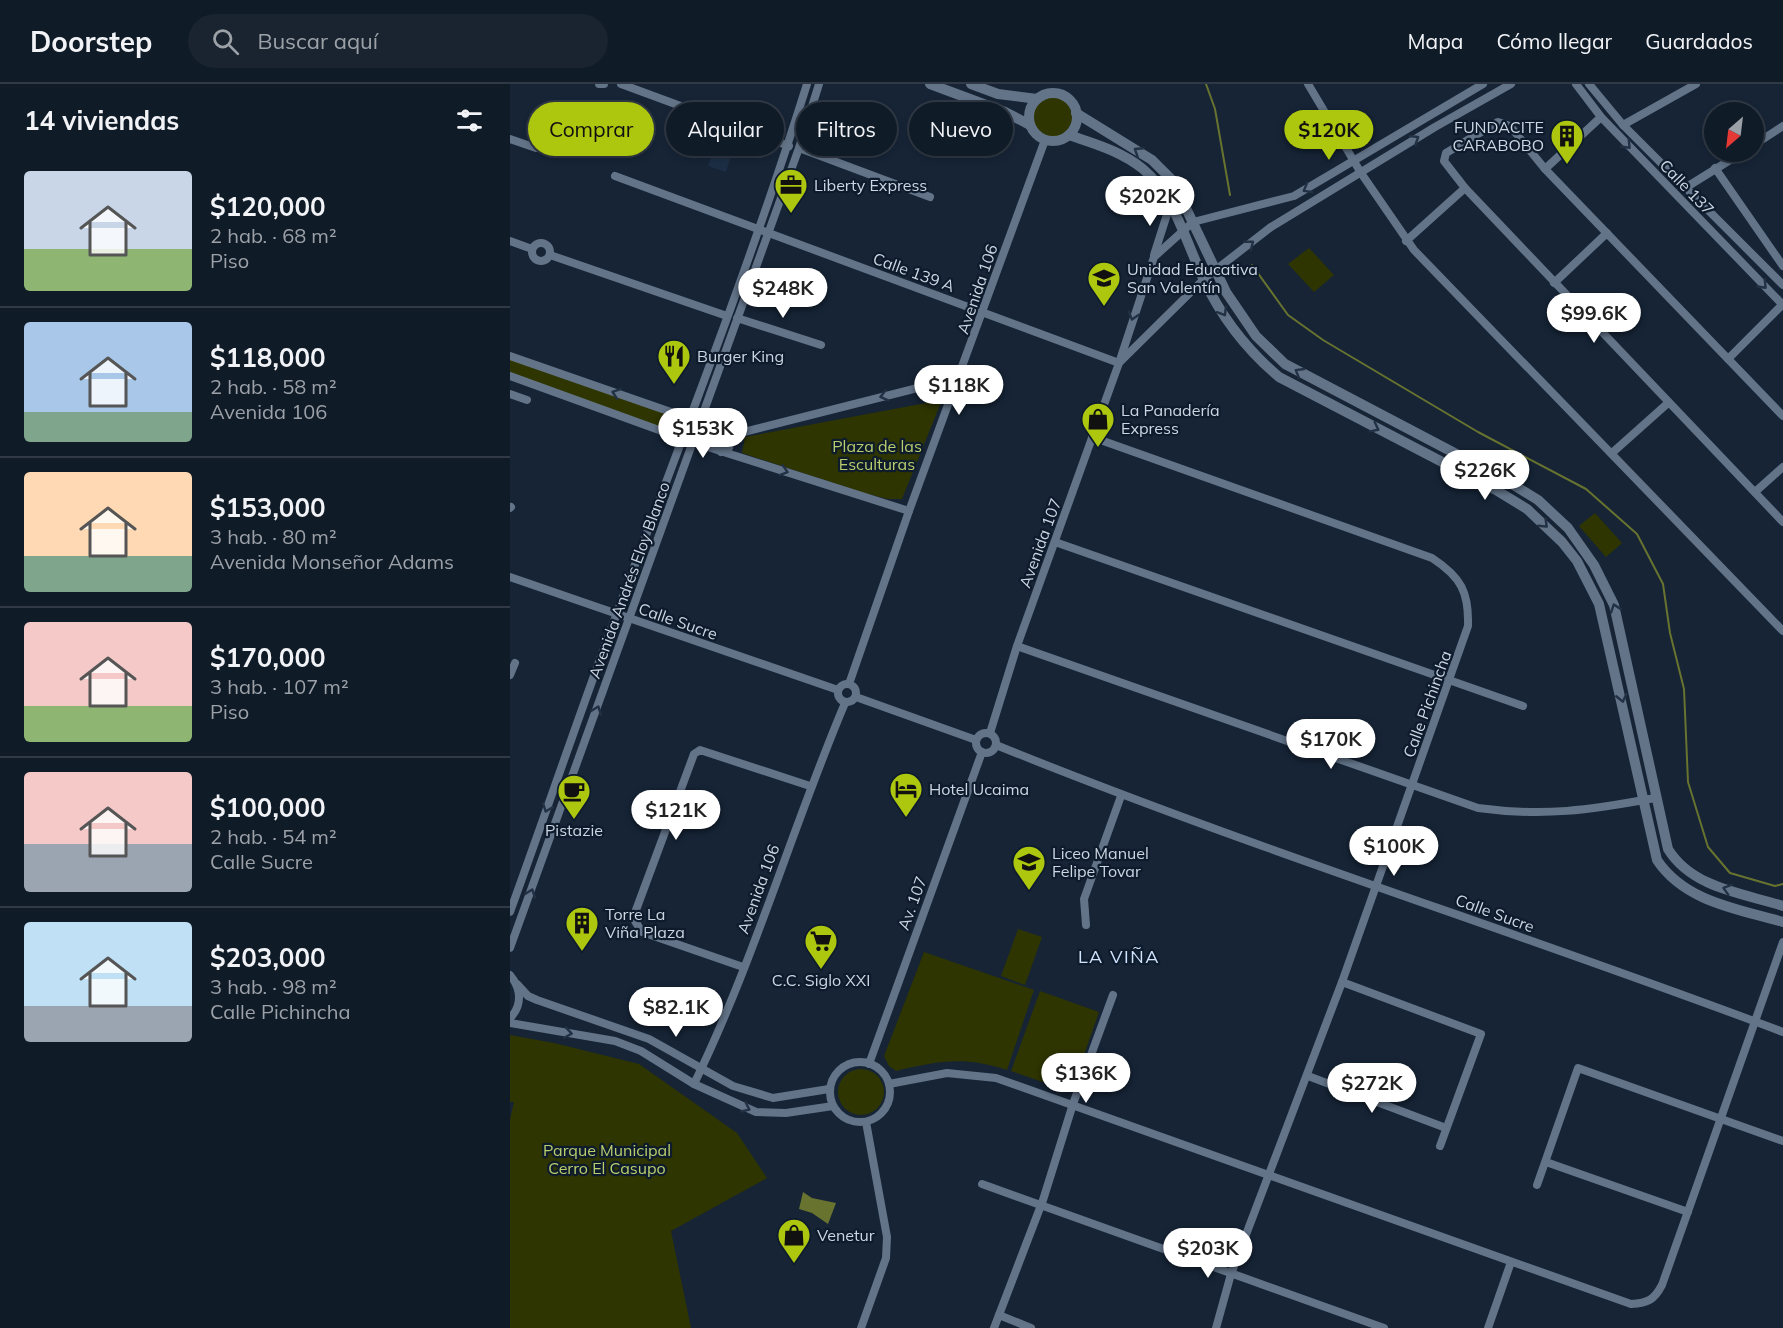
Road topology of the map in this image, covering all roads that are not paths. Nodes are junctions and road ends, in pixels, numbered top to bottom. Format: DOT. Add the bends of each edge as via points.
graph roads {
  1 [pos="621,84"];
  2 [pos="807,84"];
  3 [pos="819,84"];
  4 [pos="930,84"];
  5 [pos="972,84"];
  6 [pos="1308,84"];
  7 [pos="1484,84"];
  8 [pos="1511,84"];
  9 [pos="1576,84"];
  10 [pos="1589,84"];
  11 [pos="1696,84"];
  12 [pos="1037,99"];
  13 [pos="813,102"];
  14 [pos="1076,113"];
  15 [pos="1601,117"];
  16 [pos="1030,125"];
  17 [pos="1623,125"];
  18 [pos="1780,128"];
  19 [pos="1068,135"];
  20 [pos="1764,138"];
  21 [pos="510,139"];
  22 [pos="1783,139"];
  23 [pos="1045,140"];
  24 [pos="528,145"];
  25 [pos="789,146"];
  26 [pos="796,156"];
  27 [pos="820,156"];
  28 [pos="1354,161"];
  29 [pos="1726,162"];
  30 [pos="1716,168"];
  31 [pos="1545,169"];
  32 [pos="1361,173"];
  33 [pos="615,176"];
  34 [pos="1465,188"];
  35 [pos="1685,188"];
  36 [pos="930,197"];
  37 [pos="1170,205"];
  38 [pos="1193,222"];
  39 [pos="758,231"];
  40 [pos="1183,233"];
  41 [pos="1607,233"];
  42 [pos="767,234"];
  43 [pos="510,241"];
  44 [pos="1406,241"];
  45 [pos="532,249"];
  46 [pos="550,255"];
  47 [pos="1154,257"];
  48 [pos="1783,266"];
  49 [pos="1216,270"];
  50 [pos="1204,279"];
  51 [pos="1554,283"];
  52 [pos="1783,285"];
  53 [pos="1783,305"];
  54 [pos="983,311"];
  55 [pos="727,316"];
  56 [pos="737,318"];
  57 [pos="821,345"];
  58 [pos="510,356"];
  59 [pos="1728,359"];
  60 [pos="1119,363"];
  61 [pos="510,376"];
  62 [pos="961,376"];
  63 [pos="1318,382"];
  64 [pos="510,394"];
  65 [pos="1312,394"];
  66 [pos="526,400"];
  67 [pos="1668,403"];
  68 [pos="1783,416"];
  69 [pos="691,419"];
  70 [pos="700,422"];
  71 [pos="725,430"];
  72 [pos="1092,437"];
  73 [pos="683,439"];
  74 [pos="692,442"];
  75 [pos="721,452"];
  76 [pos="1612,453"];
  77 [pos="1783,467"];
  78 [pos="1755,492"];
  79 [pos="909,511"];
  80 [pos="1783,522"];
  81 [pos="1055,542"];
  82 [pos="510,577"];
  83 [pos="616,614"];
  84 [pos="629,619"];
  85 [pos="1783,631"];
  86 [pos="1624,639"];
  87 [pos="1609,642"];
  88 [pos="1017,646"];
  89 [pos="515,663"];
  90 [pos="510,675"];
  91 [pos="1449,681"];
  92 [pos="849,684"];
  93 [pos="838,690"];
  94 [pos="856,697"];
  95 [pos="845,703"];
  96 [pos="1523,706"];
  97 [pos="990,733"];
  98 [pos="976,740"];
  99 [pos="996,746"];
  100 [pos="982,752"];
  101 [pos="1412,785"];
  102 [pos="810,786"];
  103 [pos="1121,796"];
  104 [pos="1650,799"];
  105 [pos="1377,885"];
  106 [pos="1783,906"];
  107 [pos="510,912"];
  108 [pos="1783,922"];
  109 [pos="1086,925"];
  110 [pos="1783,942"];
  111 [pos="510,948"];
  112 [pos="743,967"];
  113 [pos="510,974"];
  114 [pos="1342,982"];
  115 [pos="517,984"];
  116 [pos="1113,995"];
  117 [pos="510,1018"];
  118 [pos="1755,1022"];
  119 [pos="510,1023"];
  120 [pos="1783,1032"];
  121 [pos="869,1064"];
  122 [pos="701,1069"];
  123 [pos="1308,1076"];
  124 [pos="694,1084"];
  125 [pos="889,1084"];
  126 [pos="829,1089"];
  127 [pos="1073,1104"];
  128 [pos="833,1106"];
  129 [pos="1720,1118"];
  130 [pos="866,1122"];
  131 [pos="1446,1128"];
  132 [pos="1783,1141"];
  133 [pos="1440,1146"];
  134 [pos="1546,1162"];
  135 [pos="1269,1174"];
  136 [pos="981,1184"];
  137 [pos="1537,1185"];
  138 [pos="1041,1205"];
  139 [pos="1688,1212"];
  140 [pos="1511,1262"];
  141 [pos="1231,1274"];
  142 [pos="999,1315"];
  143 [pos="861,1328"];
  144 [pos="994,1328"];
  145 [pos="1031,1328"];
  146 [pos="1216,1328"];
  147 [pos="1384,1328"];
  148 [pos="1488,1328"];
  1 -- 25 [label="street"];
  2 -- 25 [label="street, Avenida Andrés Eloy Blanco"];
  3 -- 13 [label="street, Avenida Andrés Eloy Blanco"];
  4 -- 16 [label="street"];
  5 -- 12 [label="street" via="998,94"];
  6 -- 28 [label="street"];
  7 -- 28 [label="street"];
  32 -- 8 [label="street, one-way"];
  9 -- 15 [label="street, Calle 137"];
  10 -- 17 [label="street"];
  11 -- 17 [label="street"];
  12 -- 14 [label="street" via="1058,94 1067,99"];
  12 -- 16 [label="street" via="1029,114"];
  14 -- 19 [label="street" via="1076,123"];
  38 -- 14 [label="street, one-way" via="1173,181 1152,160"];
  15 -- 31 [label="street"];
  15 -- 53 [label="street, Calle 137, one-way"];
  16 -- 23 [label="street"];
  17 -- 35 [label="street"];
  18 -- 20 [label="street"];
  18 -- 22 [label="street"];
  19 -- 23 [label="street" via="1058,141"];
  19 -- 37 [label="street" via="1126,158 1162,190"];
  21 -- 24 [label="street"];
  23 -- 54 [label="street, Avenida 106"];
  25 -- 39 [label="street, Avenida Andrés Eloy Blanco"];
  26 -- 42 [label="street, Avenida Andrés Eloy Blanco"];
  27 -- 36 [label="street"];
  28 -- 32 [label="street"];
  28 -- 38 [label="street, one-way" via="1294,196"];
  29 -- 30 [label="street"];
  30 -- 35 [label="street"];
  30 -- 48 [label="street"];
  31 -- 34 [label="street" via="1510,126 1498,122 1446,153 1444,161"];
  31 -- 41 [label="street"];
  32 -- 44 [label="street"];
  49 -- 32 [label="street, one-way" via="1271,228"];
  33 -- 39 [label="street, Calle 139 A"];
  34 -- 44 [label="street"];
  34 -- 51 [label="street"];
  35 -- 52 [label="street"];
  37 -- 40 [label="street"];
  37 -- 47 [label="street, Avenida 107"];
  38 -- 40 [label="street"];
  38 -- 49 [label="street"];
  39 -- 42 [label="street, Calle 139 A"];
  39 -- 55 [label="street, Avenida Andrés Eloy Blanco"];
  40 -- 47 [label="street"];
  40 -- 50 [label="street"];
  41 -- 51 [label="street"];
  41 -- 59 [label="street"];
  42 -- 54 [label="street, Calle 139 A"];
  42 -- 56 [label="street, Avenida Andrés Eloy Blanco"];
  43 -- 45 [label="street"];
  44 -- 76 [label="street"];
  45 -- 46 [label="street" via="537,260 546,260"];
  45 -- 46 [label="street" via="544,243"];
  46 -- 55 [label="street"];
  47 -- 60 [label="street, Avenida 107, one-way"];
  49 -- 50 [label="street"];
  63 -- 49 [label="street, one-way" via="1285,364 1256,336"];
  50 -- 60 [label="street"];
  50 -- 65 [label="street, one-way" via="1249,350 1279,376"];
  51 -- 67 [label="street"];
  53 -- 59 [label="street"];
  54 -- 60 [label="street, Calle 139 A"];
  54 -- 62 [label="street, Avenida 106"];
  55 -- 69 [label="street, Avenida Andrés Eloy Blanco"];
  56 -- 57 [label="street"];
  56 -- 70 [label="street, Avenida Andrés Eloy Blanco"];
  69 -- 58 [label="street, one-way"];
  59 -- 68 [label="street"];
  60 -- 72 [label="street, Avenida 107"];
  61 -- 73 [label="street"];
  62 -- 71 [label="street, one-way" via="740,433"];
  62 -- 79 [label="street, Avenida 106"];
  63 -- 65 [label="street"];
  86 -- 63 [label="street, one-way" via="1610,594 1594,565 1568,528 1548,508 1502,478"];
  64 -- 66 [label="street"];
  65 -- 87 [label="street, one-way" via="1496,490 1543,521 1590,583"];
  67 -- 76 [label="street"];
  67 -- 78 [label="street"];
  69 -- 70 [label="street"];
  69 -- 73 [label="street, Avenida Andrés Eloy Blanco"];
  70 -- 71 [label="street"];
  70 -- 74 [label="street, Avenida Andrés Eloy Blanco"];
  71 -- 75 [label="street" via="732,442"];
  72 -- 81 [label="street, Avenida 107"];
  72 -- 91 [label="street, Calle Pichincha" via="1432,558 1451,570 1464,588 1469,611 1468,626"];
  73 -- 74 [label="street"];
  73 -- 83 [label="street, Avenida Andrés Eloy Blanco"];
  74 -- 75 [label="street"];
  74 -- 84 [label="street, Avenida Andrés Eloy Blanco"];
  75 -- 79 [label="street, one-way"];
  76 -- 85 [label="street"];
  77 -- 78 [label="street"];
  78 -- 80 [label="street"];
  79 -- 92 [label="street, Avenida 106"];
  81 -- 88 [label="street, Avenida 107"];
  81 -- 91 [label="street"];
  82 -- 83 [label="street, Calle Sucre"];
  83 -- 84 [label="street, Calle Sucre"];
  83 -- 107 [label="street, Avenida Andrés Eloy Blanco, one-way"];
  84 -- 93 [label="street, Calle Sucre"];
  111 -- 84 [label="street, Avenida Andrés Eloy Blanco, one-way"];
  86 -- 87 [label="street"];
  86 -- 104 [label="street"];
  87 -- 104 [label="street, one-way"];
  88 -- 97 [label="street, Avenida 107"];
  88 -- 101 [label="street"];
  89 -- 90 [label="street"];
  91 -- 96 [label="street"];
  91 -- 101 [label="street, Calle Pichincha"];
  92 -- 93 [label="street"];
  92 -- 94 [label="street" via="855,688"];
  93 -- 95 [label="street"];
  94 -- 95 [label="street"];
  94 -- 98 [label="street"];
  95 -- 102 [label="street, Avenida 106"];
  97 -- 98 [label="street" via="983,733"];
  97 -- 99 [label="street"];
  98 -- 100 [label="street"];
  99 -- 100 [label="street" via="989,753"];
  99 -- 103 [label="street, Calle Sucre"];
  100 -- 121 [label="street, Av. 107"];
  101 -- 104 [label="street" via="1478,808 1521,814 1566,813"];
  101 -- 105 [label="street, Calle Pichincha"];
  102 -- 112 [label="street, Avenida 106"];
  102 -- 112 [label="street" via="700,750 694,754 640,899 635,921 642,932"];
  103 -- 105 [label="street, Calle Sucre"];
  103 -- 109 [label="street" via="1084,899"];
  106 -- 104 [label="street, one-way" via="1713,885 1687,872 1668,849"];
  104 -- 108 [label="street" via="1657,860 1677,884 1701,897"];
  105 -- 114 [label="street, Calle Pichincha"];
  105 -- 118 [label="street, Calle Sucre"];
  110 -- 118 [label="street"];
  112 -- 122 [label="street, Avenida 106"];
  113 -- 115 [label="street"];
  114 -- 123 [label="street, Calle Pichincha"];
  114 -- 131 [label="street" via="1480,1034"];
  115 -- 117 [label="street" via="518,1006"];
  115 -- 122 [label="street" via="528,996 649,1039"];
  116 -- 127 [label="street"];
  118 -- 120 [label="street, Calle Sucre"];
  118 -- 129 [label="street"];
  119 -- 124 [label="street, one-way" via="615,1041 641,1051"];
  121 -- 125 [label="street" via="881,1071"];
  121 -- 126 [label="street" via="845,1065"];
  122 -- 124 [label="street, Avenida 106"];
  122 -- 126 [label="street" via="733,1086 773,1098"];
  123 -- 131 [label="street"];
  123 -- 135 [label="street, Calle Pichincha"];
  124 -- 128 [label="street, one-way" via="756,1112 786,1113"];
  125 -- 127 [label="street" via="947,1073 996,1078"];
  125 -- 130 [label="street" via="885,1108"];
  126 -- 128 [label="street"];
  127 -- 135 [label="street"];
  127 -- 138 [label="street"];
  128 -- 130 [label="street" via="846,1119"];
  129 -- 132 [label="street"];
  129 -- 134 [label="street" via="1578,1068"];
  129 -- 139 [label="street"];
  130 -- 143 [label="street" via="887,1237 886,1258"];
  131 -- 133 [label="street"];
  134 -- 137 [label="street"];
  134 -- 139 [label="street"];
  135 -- 140 [label="street"];
  135 -- 141 [label="street, Calle Pichincha"];
  136 -- 138 [label="street"];
  138 -- 141 [label="street"];
  138 -- 142 [label="street"];
  139 -- 140 [label="street" via="1662,1285 1656,1297 1647,1303 1631,1304"];
  140 -- 148 [label="street"];
  141 -- 146 [label="street, Calle Pichincha"];
  141 -- 147 [label="street"];
  142 -- 144 [label="street"];
  142 -- 145 [label="street"];
}
